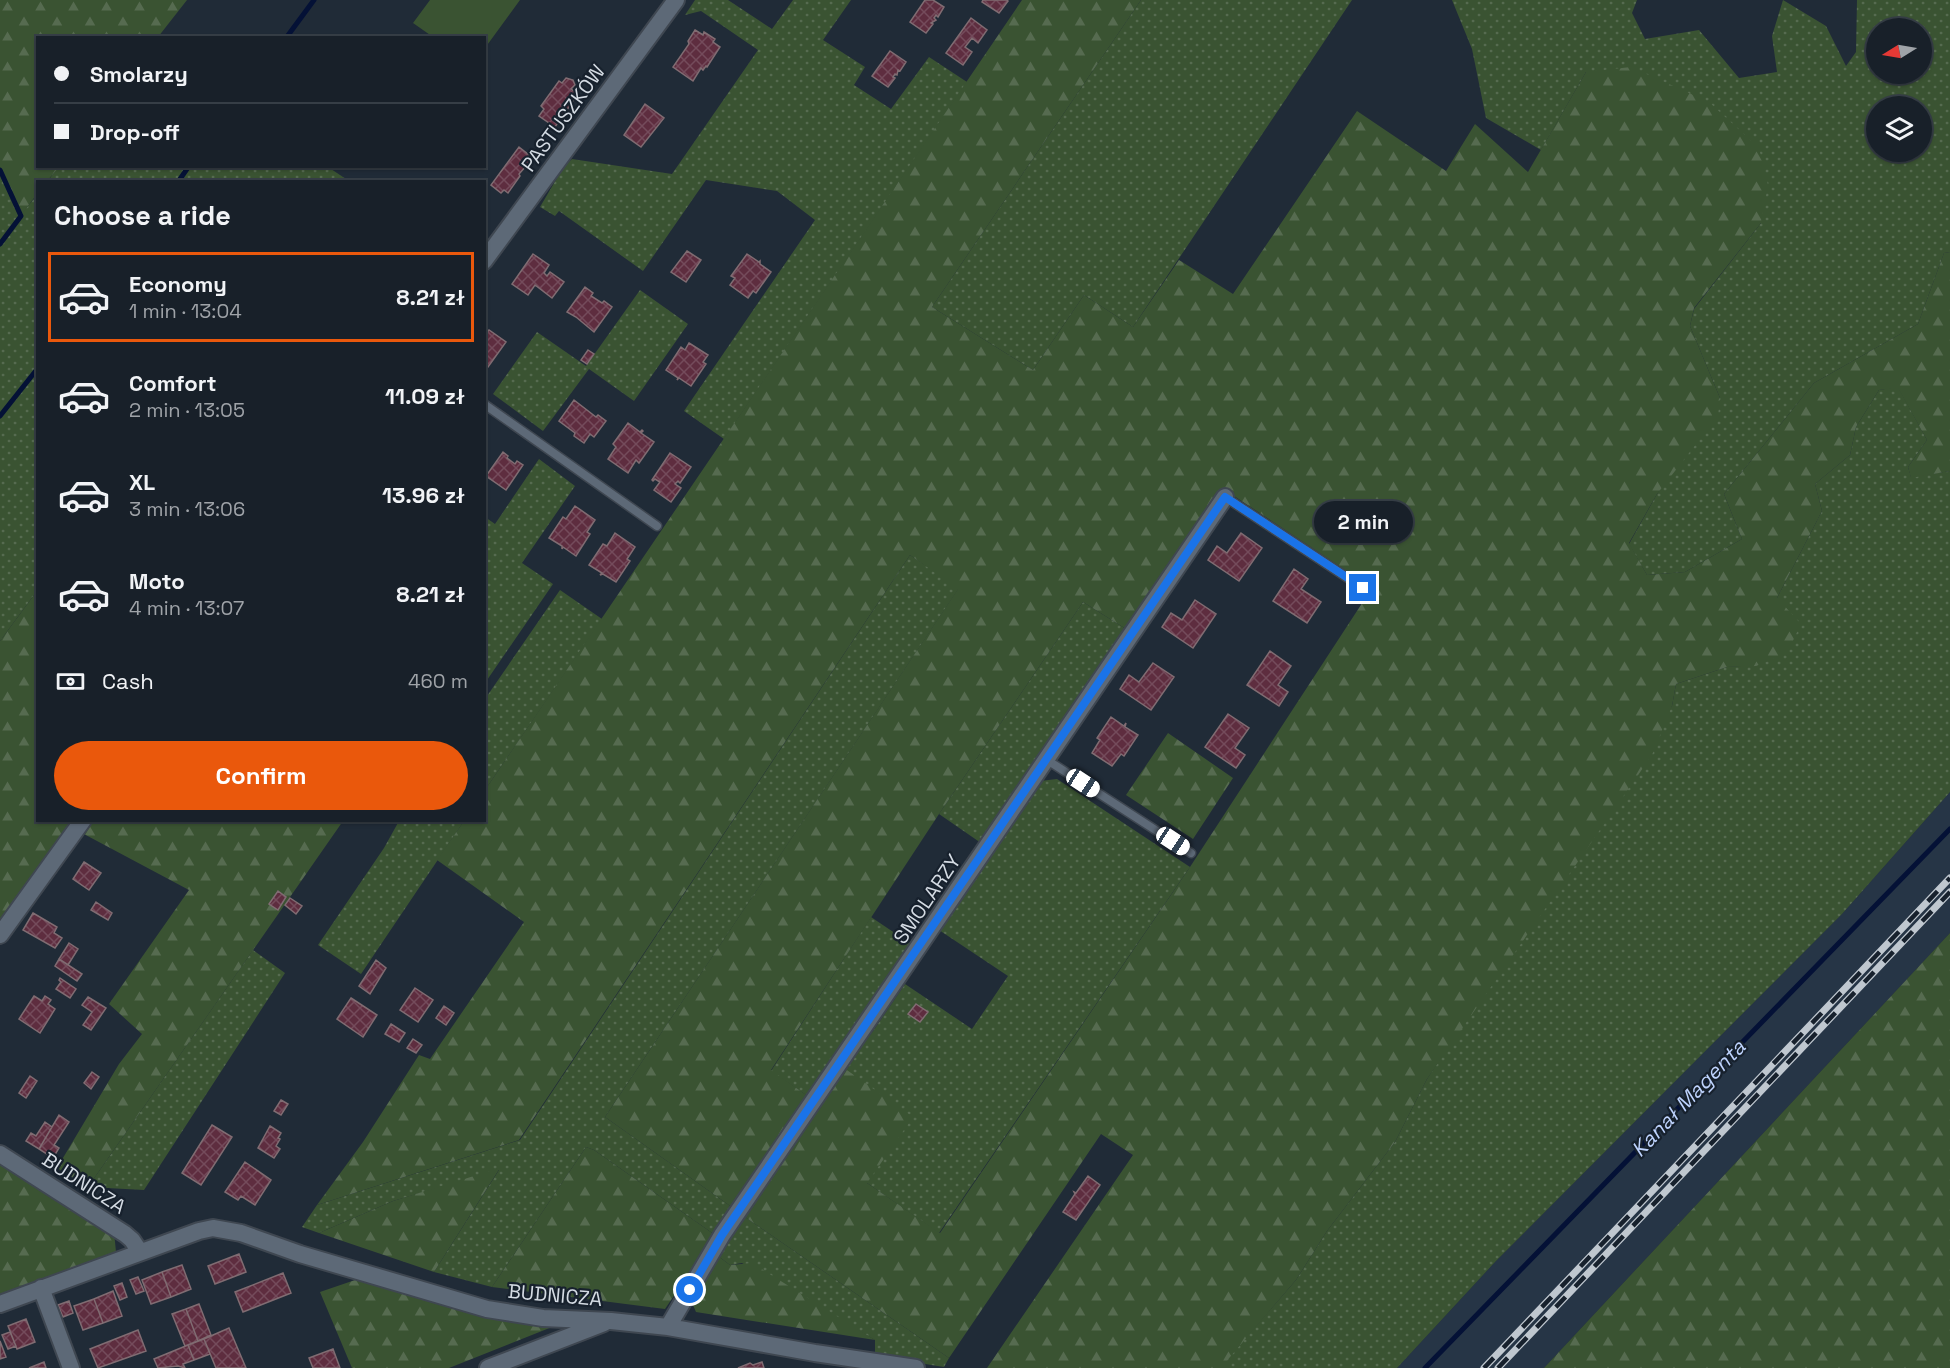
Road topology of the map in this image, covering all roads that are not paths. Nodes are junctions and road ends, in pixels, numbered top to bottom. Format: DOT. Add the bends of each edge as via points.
graph roads {
  1 [pos="676,0"];
  2 [pos="486,258"];
  3 [pos="486,405"];
  4 [pos="1225,497"];
  5 [pos="657,526"];
  6 [pos="1363,588"];
  7 [pos="1047,760"];
  8 [pos="82,822"];
  9 [pos="1191,853"];
  10 [pos="0,935"];
  11 [pos="0,1154"];
  12 [pos="140,1252"];
  13 [pos="41,1288"];
  14 [pos="0,1304"];
  15 [pos="610,1321"];
  16 [pos="668,1327"];
  17 [pos="71,1368"];
  18 [pos="489,1368"];
  19 [pos="916,1368"];
  1 -- 2 [label="street, PASTUSZKÓW"];
  3 -- 5 [label="lane"];
  4 -- 6 [label="lane"];
  4 -- 7 [label="street, SMOLARZY"];
  7 -- 9 [label="lane"];
  7 -- 16 [label="street, SMOLARZY" via="722,1235"];
  8 -- 10 [label="street"];
  11 -- 12 [label="street, BUDNICZA" via="125,1234"];
  12 -- 13 [label="street, BUDNICZA"];
  12 -- 15 [label="street, BUDNICZA" via="213,1228 241,1233 487,1310"];
  13 -- 14 [label="street, BUDNICZA"];
  13 -- 17 [label="street"];
  15 -- 16 [label="street, BUDNICZA"];
  15 -- 18 [label="street"];
  16 -- 19 [label="street, BUDNICZA"];
}
